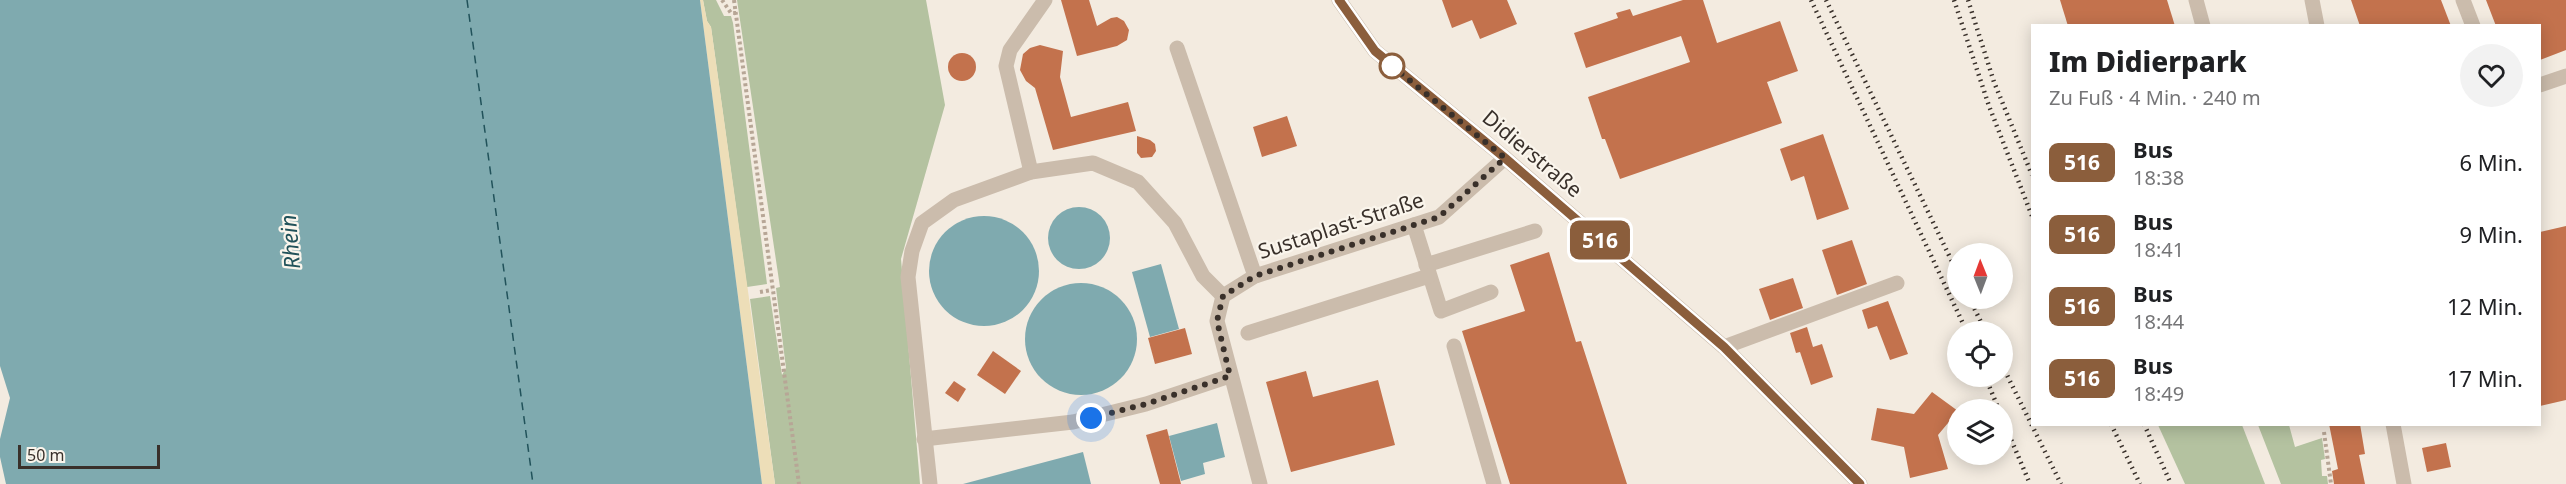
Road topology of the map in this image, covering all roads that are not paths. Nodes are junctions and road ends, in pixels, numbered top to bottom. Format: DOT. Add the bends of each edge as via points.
graph roads {
  1 [pos="1045,0"];
  2 [pos="1339,0"];
  3 [pos="2196,0"];
  4 [pos="2312,0"];
  5 [pos="2463,0"];
  6 [pos="2202,24"];
  7 [pos="2317,24"];
  8 [pos="2472,24"];
  9 [pos="1176,48"];
  10 [pos="2566,76"];
  11 [pos="2541,85"];
  12 [pos="1505,158"];
  13 [pos="1031,172"];
  14 [pos="1414,225"];
  15 [pos="1535,231"];
  16 [pos="1428,271"];
  17 [pos="1255,276"];
  18 [pos="1897,283"];
  19 [pos="1491,292"];
  20 [pos="1223,296"];
  21 [pos="1248,333"];
  22 [pos="1454,346"];
  23 [pos="1724,347"];
  24 [pos="1230,376"];
  25 [pos="2393,426"];
  26 [pos="924,439"];
  27 [pos="930,484"];
  28 [pos="1260,484"];
  29 [pos="1494,484"];
  30 [pos="1860,484"];
  31 [pos="2404,484"];
  1 -- 13 [label="street" via="1011,50 1006,66"];
  2 -- 12 [label="street, Didierstraße" via="1375,51"];
  3 -- 6 [label="street"];
  4 -- 7 [label="street"];
  5 -- 8 [label="street"];
  9 -- 17 [label="street"];
  10 -- 11 [label="street"];
  12 -- 14 [label="street, Sustaplast-Straße" via="1439,217"];
  12 -- 23 [label="street, Didierstraße"];
  13 -- 20 [label="street" via="1093,163 1138,182 1175,223 1203,276"];
  13 -- 26 [label="street" via="954,200 922,223 908,276"];
  14 -- 16 [label="street"];
  14 -- 17 [label="street, Sustaplast-Straße"];
  15 -- 16 [label="street"];
  16 -- 19 [label="street" via="1441,311"];
  16 -- 21 [label="street"];
  17 -- 20 [label="street, Sustaplast-Straße"];
  18 -- 23 [label="street"];
  20 -- 24 [label="street" via="1217,321"];
  22 -- 29 [label="street"];
  23 -- 30 [label="street, Didierstraße"];
  24 -- 26 [label="street" via="1146,404 1073,422"];
  24 -- 28 [label="street"];
  25 -- 31 [label="street"];
  26 -- 27 [label="street"];
}
